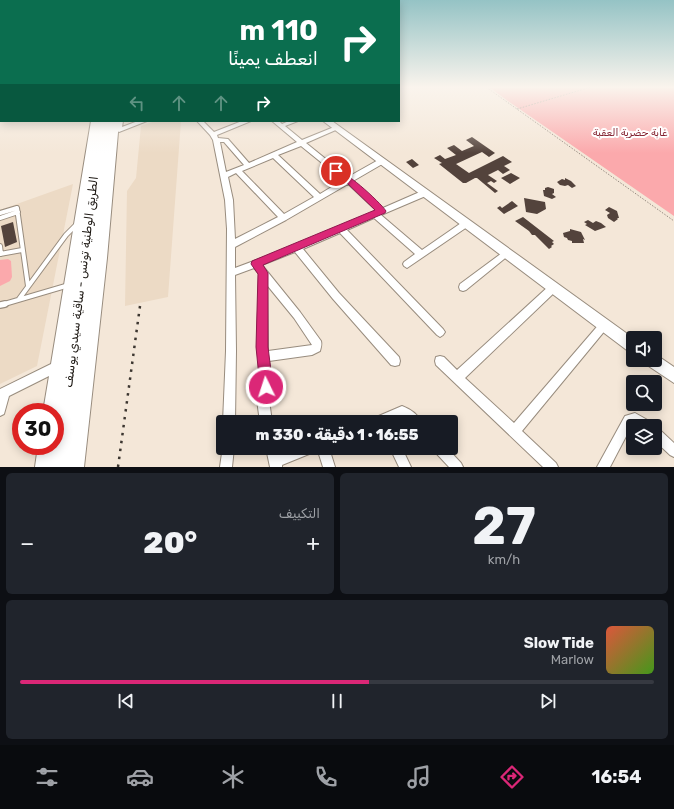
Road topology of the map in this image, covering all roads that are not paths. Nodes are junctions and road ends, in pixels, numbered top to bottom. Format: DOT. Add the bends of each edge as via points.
graph roads {
  1 [pos="94,122"];
  2 [pos="101,122"];
  3 [pos="113,122"];
  4 [pos="120,122"];
  5 [pos="141,122"];
  6 [pos="201,122"];
  7 [pos="275,122"];
  8 [pos="292,122"];
  9 [pos="328,122"];
  10 [pos="237,123"];
  11 [pos="281,126"];
  12 [pos="336,128"];
  13 [pos="215,137"];
  14 [pos="302,143"];
  15 [pos="274,155"];
  16 [pos="382,161"];
  17 [pos="248,166"];
  18 [pos="238,170"];
  19 [pos="224,176"];
  20 [pos="348,180"];
  21 [pos="425,193"];
  22 [pos="319,197"];
  23 [pos="18,212"];
  24 [pos="0,213"];
  25 [pos="378,213"];
  26 [pos="0,218"];
  27 [pos="282,218"];
  28 [pos="78,224"];
  29 [pos="467,224"];
  30 [pos="340,229"];
  31 [pos="231,245"];
  32 [pos="0,246"];
  33 [pos="297,248"];
  34 [pos="22,250"];
  35 [pos="506,253"];
  36 [pos="1,254"];
  37 [pos="421,254"];
  38 [pos="256,264"];
  39 [pos="407,264"];
  40 [pos="231,273"];
  41 [pos="263,273"];
  42 [pos="69,285"];
  43 [pos="28,286"];
  44 [pos="463,287"];
  45 [pos="552,288"];
  46 [pos="19,299"];
  47 [pos="0,305"];
  48 [pos="604,325"];
  49 [pos="440,332"];
  50 [pos="626,341"];
  51 [pos="264,357"];
  52 [pos="395,361"];
  53 [pos="440,361"];
  54 [pos="56,367"];
  55 [pos="662,367"];
  56 [pos="674,376"];
  57 [pos="457,378"];
  58 [pos="2,394"];
  59 [pos="50,403"];
  60 [pos="0,410"];
  61 [pos="229,415"];
  62 [pos="265,415"];
  63 [pos="397,415"];
  64 [pos="407,415"];
  65 [pos="626,425"];
  66 [pos="514,431"];
  67 [pos="662,440"];
  68 [pos="674,451"];
  69 [pos="43,455"];
  70 [pos="295,455"];
  71 [pos="325,455"];
  72 [pos="399,455"];
  73 [pos="446,455"];
  74 [pos="275,464"];
  75 [pos="41,467"];
  76 [pos="56,467"];
  77 [pos="73,467"];
  78 [pos="329,467"];
  79 [pos="405,467"];
  80 [pos="457,467"];
  81 [pos="552,467"];
  82 [pos="603,467"];
  1 -- 28 [label="street"];
  2 -- 76 [label="highway, الطريق الوطنية تونس - ساقية سيدي يوسف"];
  3 -- 77 [label="highway, الطريق الوطنية تونس - ساقية سيدي يوسف"];
  4 -- 5 [label="street" via="119,130"];
  6 -- 13 [label="street"];
  7 -- 11 [label="street"];
  8 -- 11 [label="street"];
  9 -- 12 [label="street"];
  10 -- 13 [label="street"];
  11 -- 14 [label="street"];
  12 -- 14 [label="street"];
  12 -- 16 [label="street"];
  13 -- 17 [label="street" via="226,140"];
  13 -- 19 [label="street"];
  14 -- 15 [label="street"];
  14 -- 20 [label="street"];
  15 -- 17 [label="street"];
  15 -- 22 [label="street"];
  16 -- 20 [label="street"];
  16 -- 21 [label="street"];
  17 -- 18 [label="street"];
  18 -- 19 [label="street"];
  18 -- 27 [label="street"];
  19 -- 31 [label="street" via="229,200"];
  20 -- 22 [label="street"];
  20 -- 25 [label="street"];
  21 -- 25 [label="street"];
  21 -- 29 [label="street"];
  22 -- 27 [label="street"];
  23 -- 24 [label="lane" via="16,208"];
  23 -- 26 [label="lane"];
  23 -- 34 [label="lane"];
  25 -- 30 [label="street"];
  25 -- 37 [label="street"];
  27 -- 31 [label="street"];
  28 -- 42 [label="street"];
  28 -- 43 [label="lane" via="66,235"];
  29 -- 35 [label="street"];
  29 -- 37 [label="street"];
  30 -- 33 [label="street"];
  30 -- 49 [label="street"];
  31 -- 40 [label="street"];
  32 -- 36 [label="lane"];
  33 -- 38 [label="street"];
  33 -- 52 [label="street"];
  34 -- 36 [label="lane"];
  34 -- 43 [label="lane"];
  35 -- 44 [label="street"];
  35 -- 45 [label="street"];
  37 -- 39 [label="street"];
  38 -- 40 [label="street"];
  38 -- 41 [label="street"];
  40 -- 61 [label="street"];
  41 -- 51 [label="street"];
  41 -- 51 [label="street" via="318,344 312,350"];
  42 -- 46 [label="lane"];
  42 -- 54 [label="street"];
  43 -- 46 [label="lane"];
  45 -- 48 [label="street"];
  45 -- 57 [label="street"];
  46 -- 47 [label="lane"];
  48 -- 50 [label="street"];
  48 -- 66 [label="street"];
  51 -- 62 [label="street" via="267,383 262,400"];
  53 -- 57 [label="street"];
  54 -- 58 [label="street"];
  54 -- 59 [label="street"];
  55 -- 56 [label="street"];
  57 -- 66 [label="street"];
  58 -- 60 [label="street"];
  63 -- 64 [label="street" via="404,412"];
  65 -- 82 [label="street"];
  66 -- 81 [label="street"];
  67 -- 68 [label="street"];
  69 -- 75 [label="street"];
  70 -- 74 [label="street"];
  71 -- 78 [label="street"];
  72 -- 79 [label="street"];
  73 -- 80 [label="street"];
}
